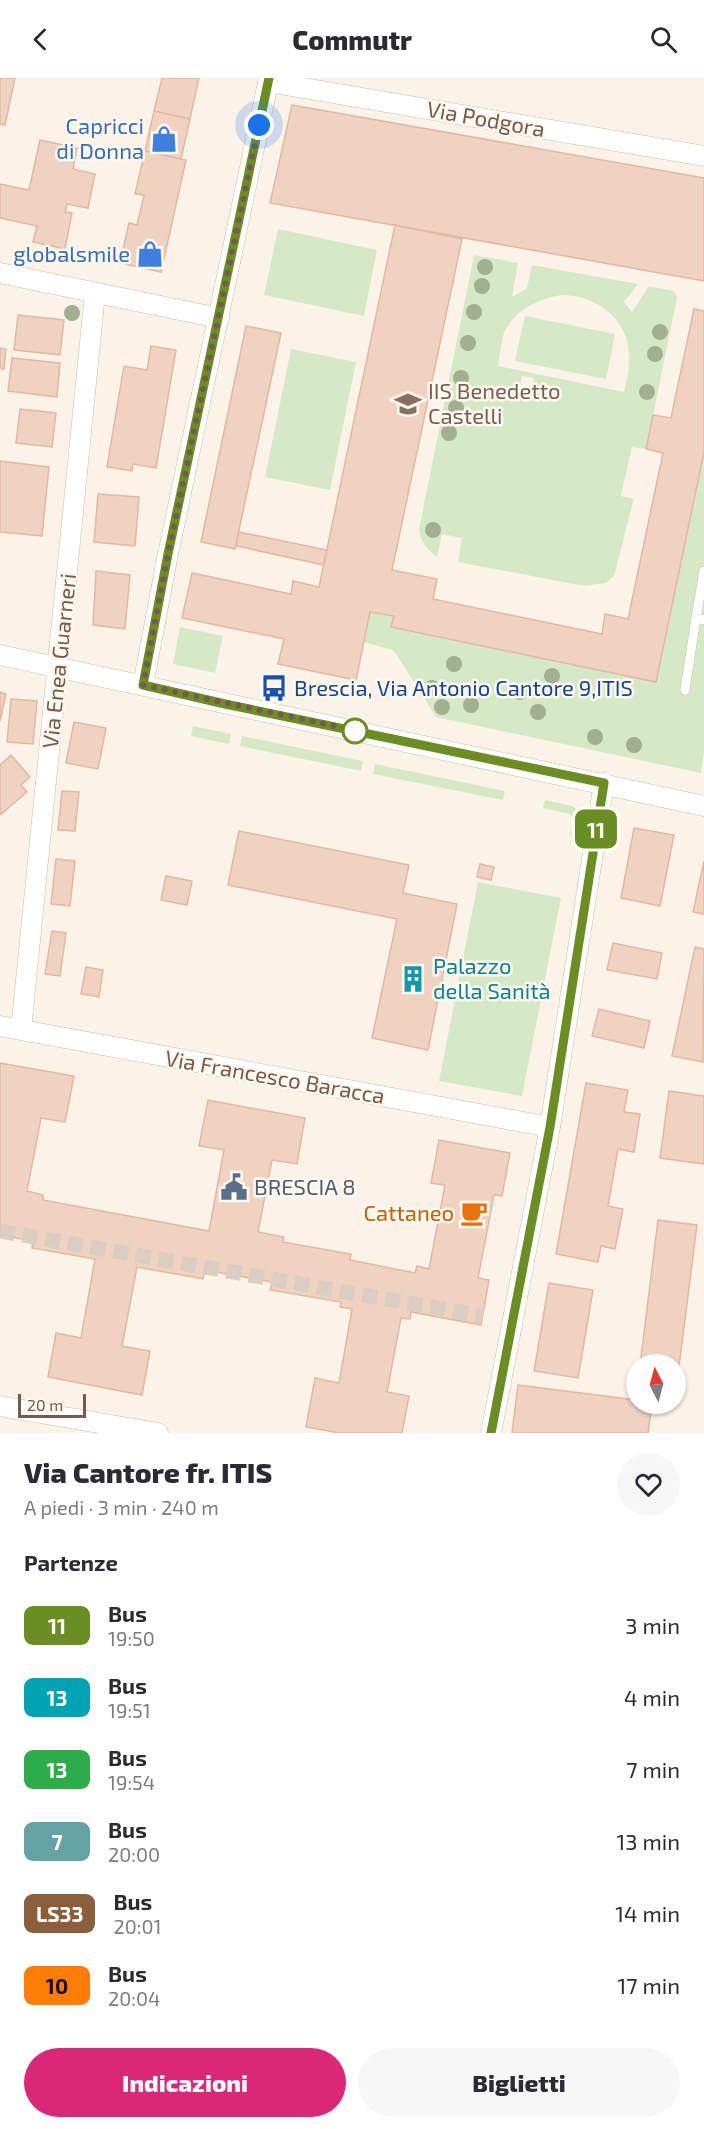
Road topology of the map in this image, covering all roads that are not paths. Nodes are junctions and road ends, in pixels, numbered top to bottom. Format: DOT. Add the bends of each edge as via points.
graph roads {
  1 [pos="269,80"];
  2 [pos="704,156"];
  3 [pos="0,273"];
  4 [pos="95,293"];
  5 [pos="219,318"];
  6 [pos="704,570"];
  7 [pos="700,619"];
  8 [pos="0,655"];
  9 [pos="58,667"];
  10 [pos="143,685"];
  11 [pos="685,690"];
  12 [pos="604,783"];
  13 [pos="704,806"];
  14 [pos="0,1026"];
  15 [pos="21,1030"];
  16 [pos="550,1127"];
  17 [pos="0,1406"];
  18 [pos="158,1433"];
  19 [pos="491,1433"];
  1 -- 2 [label="street, Via Podgora"];
  1 -- 5 [label="street"];
  3 -- 4 [label="street"];
  4 -- 5 [label="street"];
  4 -- 9 [label="street, Via Enea Guarneri"];
  5 -- 10 [label="street"];
  6 -- 7 [label="lane"];
  7 -- 11 [label="lane"];
  8 -- 9 [label="street"];
  9 -- 10 [label="street"];
  9 -- 15 [label="street, Via Enea Guarneri"];
  10 -- 12 [label="street"];
  12 -- 13 [label="street"];
  12 -- 16 [label="street"];
  14 -- 15 [label="street, Via Francesco Baracca"];
  15 -- 16 [label="street, Via Francesco Baracca"];
  16 -- 19 [label="street"];
  17 -- 18 [label="street"];
}
